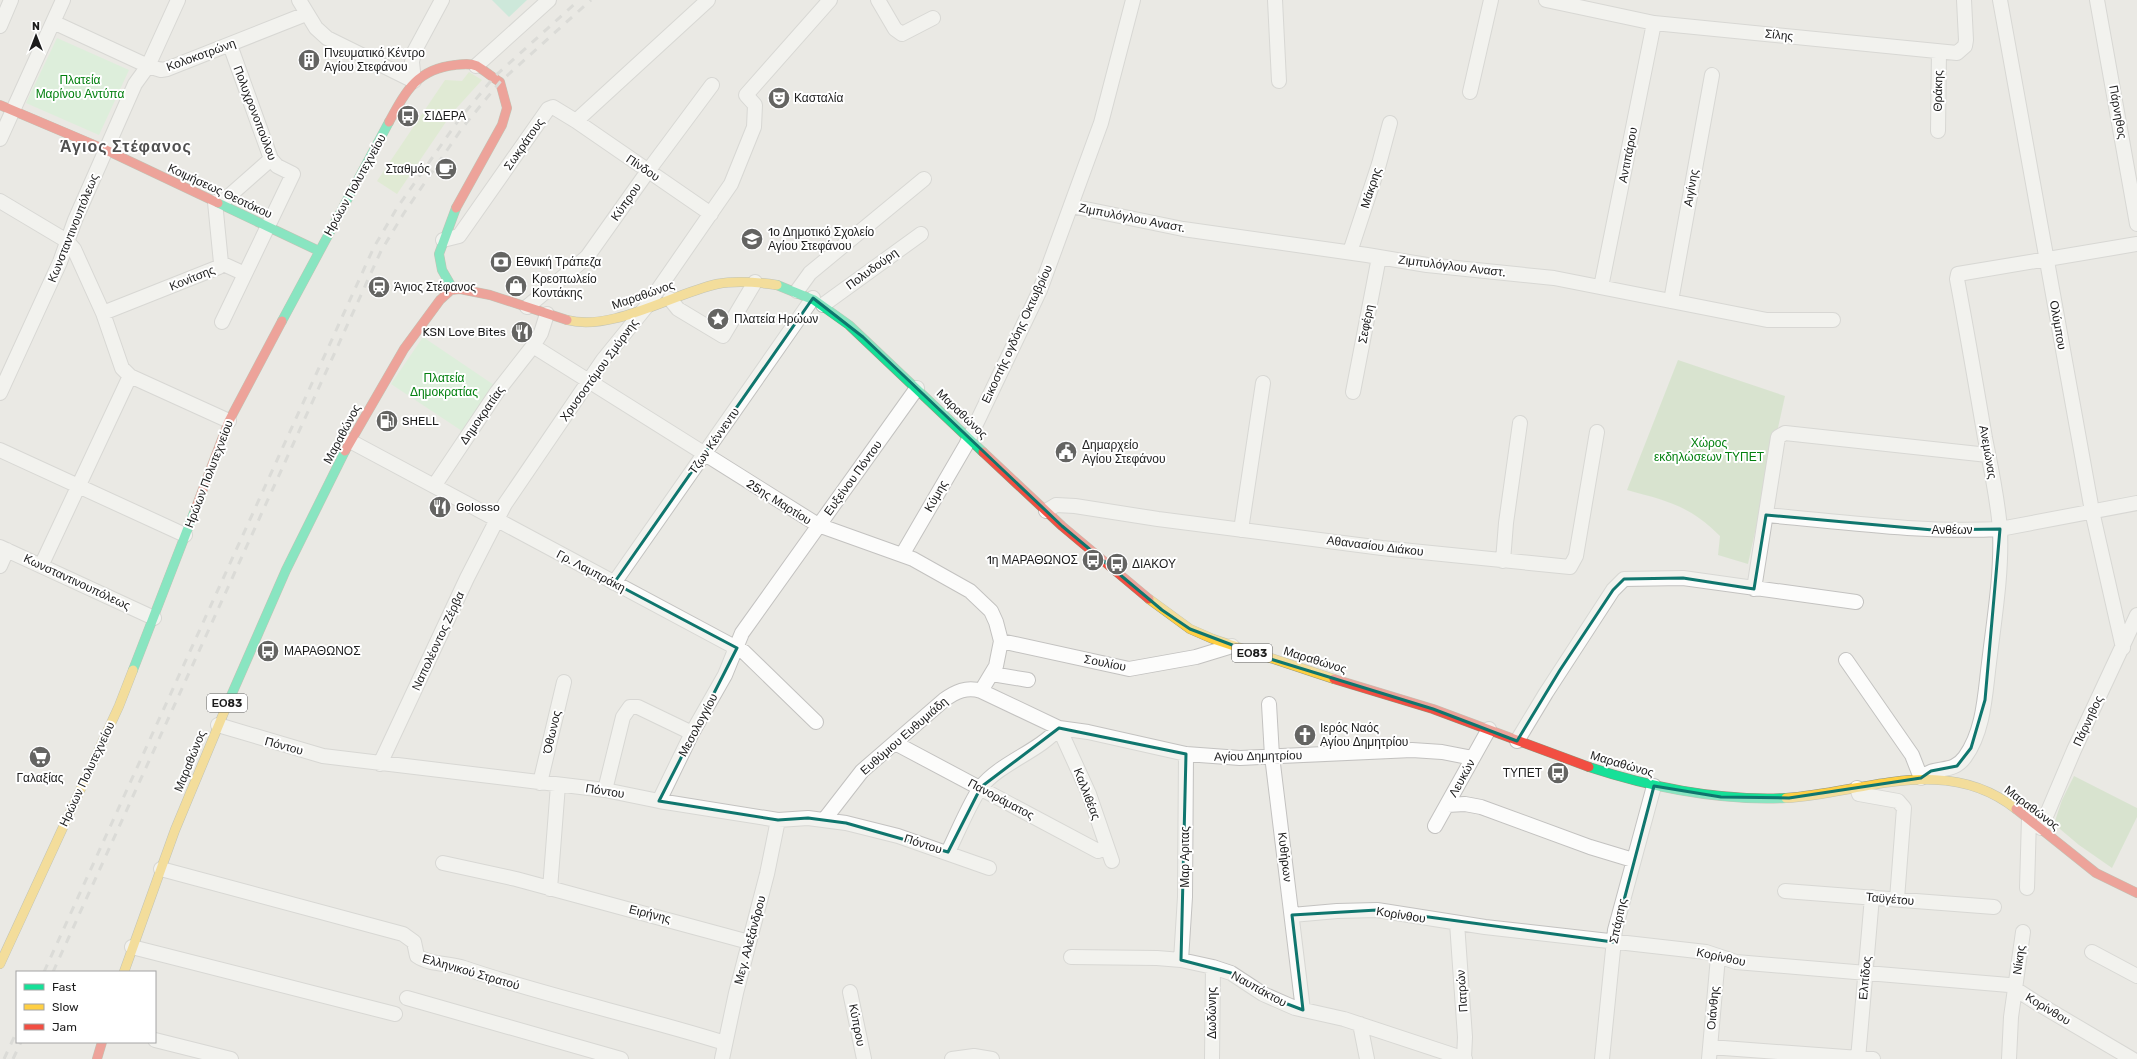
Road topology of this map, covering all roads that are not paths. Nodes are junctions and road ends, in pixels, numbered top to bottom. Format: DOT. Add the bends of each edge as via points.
graph roads {
  1 [pos="11,0"];
  2 [pos="63,0"];
  3 [pos="178,0"];
  4 [pos="299,0"];
  5 [pos="442,0"];
  6 [pos="549,0"];
  7 [pos="708,0"];
  8 [pos="830,0"];
  9 [pos="878,0"];
  10 [pos="1133,0"];
  11 [pos="1275,0"];
  12 [pos="1491,0"];
  13 [pos="1546,0"];
  14 [pos="1964,0"];
  15 [pos="2000,0"];
  16 [pos="2097,0"];
  17 [pos="306,14"];
  18 [pos="933,18"];
  19 [pos="54,22"];
  20 [pos="1654,23"];
  21 [pos="0,26"];
  22 [pos="230,45"];
  23 [pos="1939,52"];
  24 [pos="148,66"];
  25 [pos="476,66"];
  26 [pos="1712,75"];
  27 [pos="414,81"];
  28 [pos="1279,81"];
  29 [pos="712,85"];
  30 [pos="1470,92"];
  31 [pos="6,108"];
  32 [pos="576,121"];
  33 [pos="1390,123"];
  34 [pos="1938,131"];
  35 [pos="0,139"];
  36 [pos="106,150"];
  37 [pos="271,159"];
  38 [pos="648,171"];
  39 [pos="924,179"];
  40 [pos="0,201"];
  41 [pos="218,203"];
  42 [pos="1071,206"];
  43 [pos="711,214"];
  44 [pos="2137,224"];
  45 [pos="268,227"];
  46 [pos="922,234"];
  47 [pos="67,240"];
  48 [pos="443,240"];
  49 [pos="2137,244"];
  50 [pos="319,251"];
  51 [pos="1350,252"];
  52 [pos="1379,257"];
  53 [pos="2046,259"];
  54 [pos="221,263"];
  55 [pos="245,274"];
  56 [pos="755,282"];
  57 [pos="1601,287"];
  58 [pos="453,289"];
  59 [pos="797,291"];
  60 [pos="670,299"];
  61 [pos="1671,301"];
  62 [pos="818,302"];
  63 [pos="527,307"];
  64 [pos="646,307"];
  65 [pos="102,313"];
  66 [pos="547,314"];
  67 [pos="1833,320"];
  68 [pos="222,322"];
  69 [pos="533,346"];
  70 [pos="130,376"];
  71 [pos="588,382"];
  72 [pos="1262,383"];
  73 [pos="917,388"];
  74 [pos="1353,392"];
  75 [pos="0,393"];
  76 [pos="229,421"];
  77 [pos="1520,423"];
  78 [pos="1597,432"];
  79 [pos="970,438"];
  80 [pos="350,441"];
  81 [pos="0,450"];
  82 [pos="704,455"];
  83 [pos="1988,455"];
  84 [pos="78,486"];
  85 [pos="434,486"];
  86 [pos="2137,503"];
  87 [pos="1046,511"];
  88 [pos="2092,511"];
  89 [pos="1766,515"];
  90 [pos="496,520"];
  91 [pos="818,526"];
  92 [pos="2000,529"];
  93 [pos="1241,530"];
  94 [pos="185,535"];
  95 [pos="3,549"];
  96 [pos="902,555"];
  97 [pos="1503,561"];
  98 [pos="0,566"];
  99 [pos="41,566"];
  100 [pos="614,584"];
  101 [pos="1754,589"];
  102 [pos="1856,602"];
  103 [pos="2137,615"];
  104 [pos="154,618"];
  105 [pos="1000,641"];
  106 [pos="1232,646"];
  107 [pos="737,648"];
  108 [pos="2123,648"];
  109 [pos="1846,660"];
  110 [pos="992,674"];
  111 [pos="1028,680"];
  112 [pos="564,682"];
  113 [pos="981,691"];
  114 [pos="1269,704"];
  115 [pos="816,722"];
  116 [pos="218,725"];
  117 [pos="1059,728"];
  118 [pos="1489,729"];
  119 [pos="692,733"];
  120 [pos="1517,741"];
  121 [pos="895,743"];
  122 [pos="1186,754"];
  123 [pos="1272,756"];
  124 [pos="1473,758"];
  125 [pos="380,764"];
  126 [pos="1922,778"];
  127 [pos="540,782"];
  128 [pos="558,785"];
  129 [pos="1654,786"];
  130 [pos="981,787"];
  131 [pos="1857,787"];
  132 [pos="605,790"];
  133 [pos="659,801"];
  134 [pos="1447,805"];
  135 [pos="2029,818"];
  136 [pos="778,820"];
  137 [pos="824,820"];
  138 [pos="1435,826"];
  139 [pos="2041,828"];
  140 [pos="1107,847"];
  141 [pos="948,852"];
  142 [pos="1633,860"];
  143 [pos="1112,861"];
  144 [pos="443,863"];
  145 [pos="989,868"];
  146 [pos="161,869"];
  147 [pos="2027,888"];
  148 [pos="550,889"];
  149 [pos="1785,891"];
  150 [pos="2137,893"];
  151 [pos="1872,897"];
  152 [pos="1897,899"];
  153 [pos="1994,907"];
  154 [pos="1292,915"];
  155 [pos="1457,923"];
  156 [pos="2023,932"];
  157 [pos="749,942"];
  158 [pos="1613,942"];
  159 [pos="132,947"];
  160 [pos="2092,952"];
  161 [pos="1071,957"];
  162 [pos="1718,957"];
  163 [pos="1181,960"];
  164 [pos="0,964"];
  165 [pos="1213,967"];
  166 [pos="124,971"];
  167 [pos="1866,972"];
  168 [pos="2137,976"];
  169 [pos="2015,988"];
  170 [pos="850,992"];
  171 [pos="407,998"];
  172 [pos="1303,1010"];
  173 [pos="395,1014"];
  174 [pos="1360,1024"];
  175 [pos="156,1040"];
  176 [pos="102,1043"];
  177 [pos="725,1043"];
  178 [pos="1710,1053"];
  179 [pos="1858,1058"];
  180 [pos="97,1059"];
  181 [pos="231,1059"];
  182 [pos="621,1059"];
  183 [pos="722,1059"];
  184 [pos="864,1059"];
  185 [pos="952,1059"];
  186 [pos="992,1059"];
  187 [pos="1212,1059"];
  188 [pos="1367,1059"];
  189 [pos="1464,1059"];
  190 [pos="1602,1059"];
  191 [pos="1873,1059"];
  192 [pos="2009,1059"];
  193 [pos="2132,1059"];
  1 -- 21 [label="street"];
  2 -- 19 [label="street"];
  3 -- 24 [label="street, Κωνσταντινουπόλεως"];
  4 -- 17 [label="street"];
  5 -- 27 [label="street" via="414,52"];
  6 -- 25 [label="street"];
  7 -- 32 [label="street"];
  8 -- 43 [label="street, Χρυσοστόμου Σμύρνης" via="746,95 755,105 754,127 731,184"];
  9 -- 18 [label="street" via="895,29 902,34"];
  10 -- 42 [label="street, Εικοστής ογδόης Οκτωβρίου" via="1101,123"];
  11 -- 28 [label="street"];
  12 -- 30 [label="street"];
  13 -- 20 [label="street, Σίλης"];
  14 -- 23 [label="street, Σίλης" via="1965,46 1957,53"];
  15 -- 53 [label="street, Ολύμπου"];
  16 -- 44 [label="street, Πάρνηθος"];
  17 -- 22 [label="street, Κολοκοτρώνη"];
  17 -- 27 [label="street" via="327,38"];
  19 -- 24 [label="street, Κολοκοτρώνη"];
  19 -- 31 [label="street"];
  20 -- 23 [label="street, Σίλης"];
  20 -- 57 [label="street, Αντιπάρου"];
  22 -- 24 [label="street, Κολοκοτρώνη" via="167,69"];
  22 -- 37 [label="street, Πολυχρονοπούλου"];
  23 -- 34 [label="street, Θράκης"];
  24 -- 36 [label="street, Κωνσταντινουπόλεως" via="135,84"];
  25 -- 27 [label="main road" via="460,63 446,66"];
  25 -- 48 [label="main road" via="500,82 506,101 506,113 502,126 454,211"];
  26 -- 61 [label="street, Αιγίνης"];
  27 -- 50 [label="main road, Ηρώων Πολυτεχνείου" via="365,164"];
  29 -- 38 [label="street, Κύπρου"];
  31 -- 35 [label="street"];
  31 -- 36 [label="main road, Κοιμήσεως Θεοτόκου"];
  32 -- 38 [label="street, Πίνδου"];
  32 -- 48 [label="street, Σωκράτους" via="553,107 548,109 459,236"];
  33 -- 51 [label="street, Μάκρης"];
  36 -- 41 [label="main road, Κοιμήσεως Θεοτόκου"];
  36 -- 47 [label="street, Κωνσταντινουπόλεως"];
  37 -- 41 [label="street"];
  37 -- 45 [label="street, Πολυχρονοπούλου" via="277,166 293,174"];
  38 -- 43 [label="street, Πίνδου"];
  38 -- 63 [label="street, Κύπρου" via="587,257"];
  39 -- 59 [label="street" via="810,273"];
  40 -- 47 [label="street"];
  41 -- 45 [label="main road, Κοιμήσεως Θεοτόκου"];
  41 -- 54 [label="street, Κονίτσης"];
  42 -- 51 [label="street, Ζιμπυλόγλου Αναστ." via="1183,229"];
  42 -- 79 [label="street, Εικοστής ογδόης Οκτωβρίου" via="1040,290"];
  43 -- 64 [label="street, Χρυσοστόμου Σμύρνης"];
  45 -- 50 [label="main road, Κοιμήσεως Θεοτόκου"];
  45 -- 55 [label="street, Πολυχρονοπούλου"];
  46 -- 62 [label="street, Πολυδούρη"];
  47 -- 65 [label="street" via="82,265"];
  47 -- 75 [label="street, Κωνσταντινουπόλεως" via="60,262"];
  48 -- 58 [label="main road" via="439,251 440,264"];
  49 -- 53 [label="street, Ανεμώνας"];
  50 -- 76 [label="main road, Ηρώων Πολυτεχνείου"];
  51 -- 52 [label="street, Ζιμπυλόγλου Αναστ."];
  52 -- 57 [label="street, Ζιμπυλόγλου Αναστ." via="1427,265 1554,278"];
  52 -- 74 [label="street, Σεφέρη"];
  53 -- 83 [label="street, Ανεμώνας" via="1958,274"];
  53 -- 88 [label="street, Ολύμπου"];
  54 -- 55 [label="street"];
  54 -- 65 [label="street, Κονίτσης" via="217,269"];
  55 -- 68 [label="street, Πολυχρονοπούλου"];
  56 -- 59 [label="main road, Μαραθώνος / ΕΟ83" via="780,285"];
  56 -- 60 [label="main road, Μαραθώνος / ΕΟ83" via="712,286"];
  56 -- 60 [label="street" via="723,336 678,309"];
  57 -- 61 [label="street, Ζιμπυλόγλου Αναστ."];
  58 -- 63 [label="main road, Μαραθώνος / ΕΟ83" via="465,289"];
  58 -- 80 [label="main road, Μαραθώνος / ΕΟ83" via="417,329"];
  59 -- 62 [label="main road, Μαραθώνος / ΕΟ83"];
  60 -- 64 [label="main road, Μαραθώνος / ΕΟ83"];
  61 -- 67 [label="street, Ζιμπυλόγλου Αναστ." via="1767,320"];
  62 -- 73 [label="main road, Μαραθώνος / ΕΟ83" via="854,329"];
  62 -- 82 [label="street, Τζων Κέννεντυ"];
  63 -- 66 [label="main road, Μαραθώνος / ΕΟ83"];
  64 -- 66 [label="main road, Μαραθώνος / ΕΟ83" via="589,323 574,322"];
  64 -- 71 [label="street, Χρυσοστόμου Σμύρνης"];
  65 -- 70 [label="street" via="122,368"];
  66 -- 69 [label="street" via="541,333"];
  69 -- 71 [label="street, 25ης Μαρτίου"];
  69 -- 85 [label="street, Δημοκρατίας" via="492,398"];
  70 -- 76 [label="street"];
  70 -- 84 [label="street"];
  71 -- 82 [label="street, 25ης Μαρτίου"];
  71 -- 90 [label="street, Χρυσοστόμου Σμύρνης"];
  72 -- 93 [label="street"];
  73 -- 79 [label="main road, Μαραθώνος / ΕΟ83"];
  73 -- 91 [label="street, Ευξείνου Πόντου"];
  76 -- 94 [label="main road, Ηρώων Πολυτεχνείου"];
  77 -- 97 [label="street"];
  78 -- 97 [label="street, Αθανασίου Διάκου" via="1576,556 1570,567"];
  79 -- 87 [label="main road, Μαραθώνος / ΕΟ83"];
  79 -- 96 [label="street, Κύμης"];
  80 -- 85 [label="street, Γρ. Λαμπράκη"];
  80 -- 116 [label="main road, Μαραθώνος / ΕΟ83" via="261,623"];
  81 -- 84 [label="street"];
  82 -- 91 [label="street, 25ης Μαρτίου"];
  82 -- 100 [label="street, Τζων Κέννεντυ"];
  83 -- 89 [label="street" via="1785,433 1778,437"];
  83 -- 92 [label="street, Ανεμώνας"];
  84 -- 94 [label="street"];
  84 -- 99 [label="street"];
  85 -- 90 [label="street, Γρ. Λαμπράκη"];
  86 -- 88 [label="street, Ανθέων"];
  87 -- 93 [label="street, Αθανασίου Διάκου" via="1056,506 1075,506"];
  87 -- 106 [label="main road, Μαραθώνος / ΕΟ83" via="1162,610 1190,629"];
  88 -- 92 [label="street, Ανθέων"];
  88 -- 108 [label="street, Ολύμπου"];
  89 -- 92 [label="street, Ανθέων" via="1932,530"];
  89 -- 101 [label="street"];
  90 -- 100 [label="street, Γρ. Λαμπράκη"];
  90 -- 125 [label="street, Ναπολέοντος Ζέρβα"];
  91 -- 96 [label="street, 25ης Μαρτίου"];
  91 -- 107 [label="street, Ευξείνου Πόντου" via="742,633"];
  92 -- 126 [label="street, Ανεμώνας" via="1985,700 1979,726 1971,748 1960,763 1950,769 1929,772"];
  93 -- 97 [label="street, Αθανασίου Διάκου"];
  94 -- 104 [label="main road, Ηρώων Πολυτεχνείου"];
  95 -- 98 [label="street"];
  95 -- 99 [label="street, Κωνσταντινουπόλεως"];
  96 -- 105 [label="street, 25ης Μαρτίου" via="960,584 981,600 994,618"];
  99 -- 104 [label="street, Κωνσταντινουπόλεως"];
  100 -- 107 [label="street, Γρ. Λαμπράκη"];
  101 -- 102 [label="street"];
  101 -- 120 [label="street" via="1683,578 1624,579 1613,590 1560,670"];
  103 -- 108 [label="street, Πάρνηθος"];
  104 -- 164 [label="main road, Ηρώων Πολυτεχνείου" via="119,706"];
  105 -- 106 [label="street, Σουλίου" via="1129,669 1196,657"];
  105 -- 110 [label="street, 25ης Μαρτίου" via="998,659"];
  106 -- 118 [label="main road, Μαραθώνος / ΕΟ83"];
  107 -- 115 [label="street, Γρ. Λαμπράκη" via="749,656"];
  107 -- 119 [label="street, Μεσολογγίου" via="725,675"];
  108 -- 139 [label="street, Πάρνηθος"];
  109 -- 126 [label="street" via="1912,755"];
  110 -- 111 [label="street"];
  110 -- 113 [label="street, 25ης Μαρτίου"];
  112 -- 127 [label="street, Όθωνος"];
  113 -- 117 [label="street, Αγίου Δημητρίου"];
  113 -- 121 [label="street, Ευθύμιου Ευθυμιάδη" via="969,689 952,694"];
  114 -- 123 [label="street, Κυθήρων"];
  116 -- 125 [label="street, Πόντου" via="324,756"];
  116 -- 146 [label="main road, Μαραθώνος / ΕΟ83"];
  117 -- 122 [label="street, Αγίου Δημητρίου"];
  117 -- 130 [label="street"];
  117 -- 140 [label="street, Καλλιθέας" via="1089,794"];
  118 -- 120 [label="main road, Μαραθώνος / ΕΟ83"];
  118 -- 124 [label="street, Λευκών"];
  119 -- 132 [label="street" via="638,707 630,707 623,717"];
  119 -- 133 [label="street, Μεσολογγίου"];
  120 -- 129 [label="main road, Μαραθώνος / ΕΟ83" via="1581,765"];
  121 -- 130 [label="street, Πανοράματος"];
  121 -- 137 [label="street, Ευθύμιου Ευθυμιάδη" via="862,771"];
  122 -- 123 [label="street, Αγίου Δημητρίου" via="1224,758"];
  122 -- 163 [label="street, Μαρ Αριτας" via="1185,897"];
  123 -- 124 [label="street, Αγίου Δημητρίου" via="1412,750"];
  123 -- 154 [label="street, Κυθήρων"];
  124 -- 134 [label="street, Λευκών"];
  125 -- 127 [label="street, Πόντου"];
  126 -- 131 [label="main road, Μαραθώνος / ΕΟ83"];
  126 -- 135 [label="main road, Μαραθώνος / ΕΟ83" via="1973,786 1994,794"];
  127 -- 128 [label="street, Πόντου"];
  128 -- 132 [label="street, Πόντου"];
  128 -- 148 [label="street"];
  129 -- 131 [label="main road, Μαραθώνος / ΕΟ83" via="1721,797 1768,799"];
  129 -- 142 [label="street, Σπάρτης"];
  130 -- 140 [label="street, Πανοράματος" via="1098,851"];
  130 -- 141 [label="street"];
  131 -- 152 [label="street" via="1859,794 1898,801 1904,808"];
  132 -- 133 [label="street, Πόντου"];
  133 -- 136 [label="street, Πόντου"];
  134 -- 138 [label="street, Λευκών"];
  134 -- 142 [label="street" via="1465,804 1480,807"];
  135 -- 139 [label="main road, Μαραθώνος / ΕΟ83"];
  135 -- 147 [label="street"];
  136 -- 137 [label="street, Πόντου"];
  136 -- 157 [label="street, Μεγ. Αλεξάνδρου"];
  137 -- 141 [label="street, Πόντου" via="864,827"];
  139 -- 150 [label="main road, Μαραθώνος / ΕΟ83" via="2096,873"];
  140 -- 143 [label="street, Καλλιθέας"];
  141 -- 145 [label="street, Πόντου"];
  142 -- 158 [label="street, Σπάρτης"];
  144 -- 148 [label="street, Ειρήνης"];
  146 -- 159 [label="main road, Μαραθώνος / ΕΟ83"];
  146 -- 177 [label="street, Ελληνικού Στρατού" via="403,934 414,942 417,956 427,961 457,966"];
  148 -- 157 [label="street, Ειρήνης"];
  149 -- 151 [label="street, Ταϋγέτου"];
  151 -- 152 [label="street, Ταϋγέτου"];
  151 -- 167 [label="street, Ελπίδος"];
  152 -- 153 [label="street, Ταϋγέτου"];
  154 -- 155 [label="street, Κορίνθου" via="1366,910"];
  154 -- 172 [label="street, Κυθήρων"];
  155 -- 158 [label="street, Κορίνθου"];
  155 -- 189 [label="street, Πατρών" via="1465,1037"];
  156 -- 169 [label="street, Νίκης"];
  157 -- 177 [label="street, Μεγ. Αλεξάνδρου"];
  158 -- 162 [label="street, Κορίνθου" via="1706,952"];
  158 -- 190 [label="street, Σπάρτης"];
  159 -- 166 [label="main road, Μαραθώνος / ΕΟ83"];
  159 -- 173 [label="street"];
  160 -- 168 [label="street"];
  161 -- 163 [label="street, Ναυπάκτου"];
  162 -- 167 [label="street, Κορίνθου" via="1736,962"];
  162 -- 178 [label="street, Οιάνθης"];
  163 -- 165 [label="street, Ναυπάκτου"];
  165 -- 172 [label="street, Ναυπάκτου" via="1231,973 1274,999"];
  165 -- 187 [label="street, Δωδώνης"];
  167 -- 169 [label="street, Κορίνθου" via="2006,984"];
  167 -- 179 [label="street, Ελπίδος"];
  169 -- 192 [label="street, Νίκης"];
  169 -- 193 [label="street, Κορίνθου"];
  170 -- 184 [label="street, Κύπρου"];
  171 -- 182 [label="street"];
  172 -- 174 [label="street, Ναυπάκτου"];
  174 -- 188 [label="street"];
  174 -- 189 [label="street, Ναυπάκτου"];
  175 -- 181 [label="street"];
  176 -- 180 [label="main road"];
  177 -- 183 [label="street, Μεγ. Αλεξάνδρου"];
  178 -- 179 [label="street"];
  179 -- 191 [label="street"];
  185 -- 186 [label="street" via="974,1056"];
}
